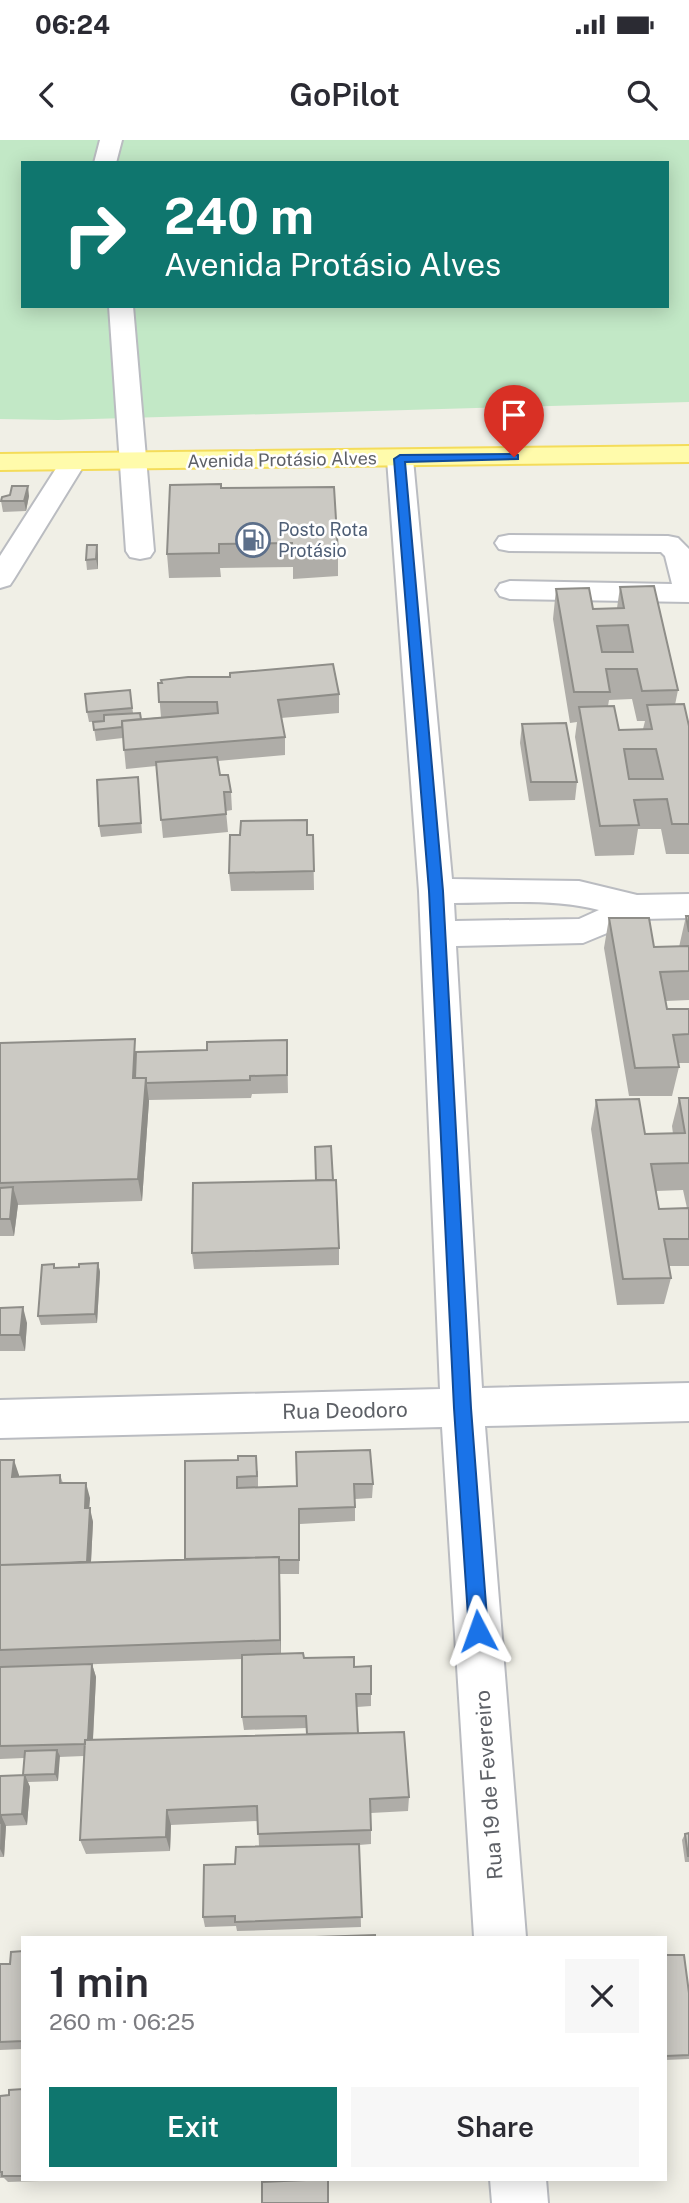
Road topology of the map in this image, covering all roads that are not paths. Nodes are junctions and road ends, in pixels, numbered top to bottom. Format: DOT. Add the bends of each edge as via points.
graph roads {
  1 [pos="111,140"];
  2 [pos="106,161"];
  3 [pos="121,308"];
  4 [pos="689,454"];
  5 [pos="400,459"];
  6 [pos="0,462"];
  7 [pos="73,462"];
  8 [pos="131,462"];
  9 [pos="509,543"];
  10 [pos="140,551"];
  11 [pos="0,579"];
  12 [pos="510,590"];
  13 [pos="689,593"];
  14 [pos="436,891"];
  15 [pos="689,906"];
  16 [pos="637,907"];
  17 [pos="438,934"];
  18 [pos="689,1402"];
  19 [pos="462,1408"];
  20 [pos="0,1419"];
  21 [pos="500,1936"];
  22 [pos="518,2181"];
  23 [pos="520,2203"];
  1 -- 2 [label="street"];
  3 -- 8 [label="street"];
  4 -- 5 [label="main road, Avenida Protásio Alves"];
  5 -- 8 [label="main road, Avenida Protásio Alves"];
  5 -- 14 [label="street, Rua 19 de Fevereiro"];
  6 -- 7 [label="main road, Avenida Protásio Alves"];
  7 -- 8 [label="main road, Avenida Protásio Alves"];
  7 -- 11 [label="street"];
  8 -- 10 [label="street"];
  9 -- 13 [label="street" via="668,544 678,553"];
  12 -- 13 [label="street"];
  14 -- 16 [label="street" via="579,893"];
  14 -- 17 [label="street, Rua 19 de Fevereiro"];
  15 -- 16 [label="street"];
  16 -- 17 [label="street" via="583,931"];
  17 -- 19 [label="street, Rua 19 de Fevereiro"];
  18 -- 19 [label="street, Rua Deodoro"];
  19 -- 20 [label="street, Rua Deodoro"];
  19 -- 21 [label="street, Rua 19 de Fevereiro"];
  22 -- 23 [label="street"];
}
